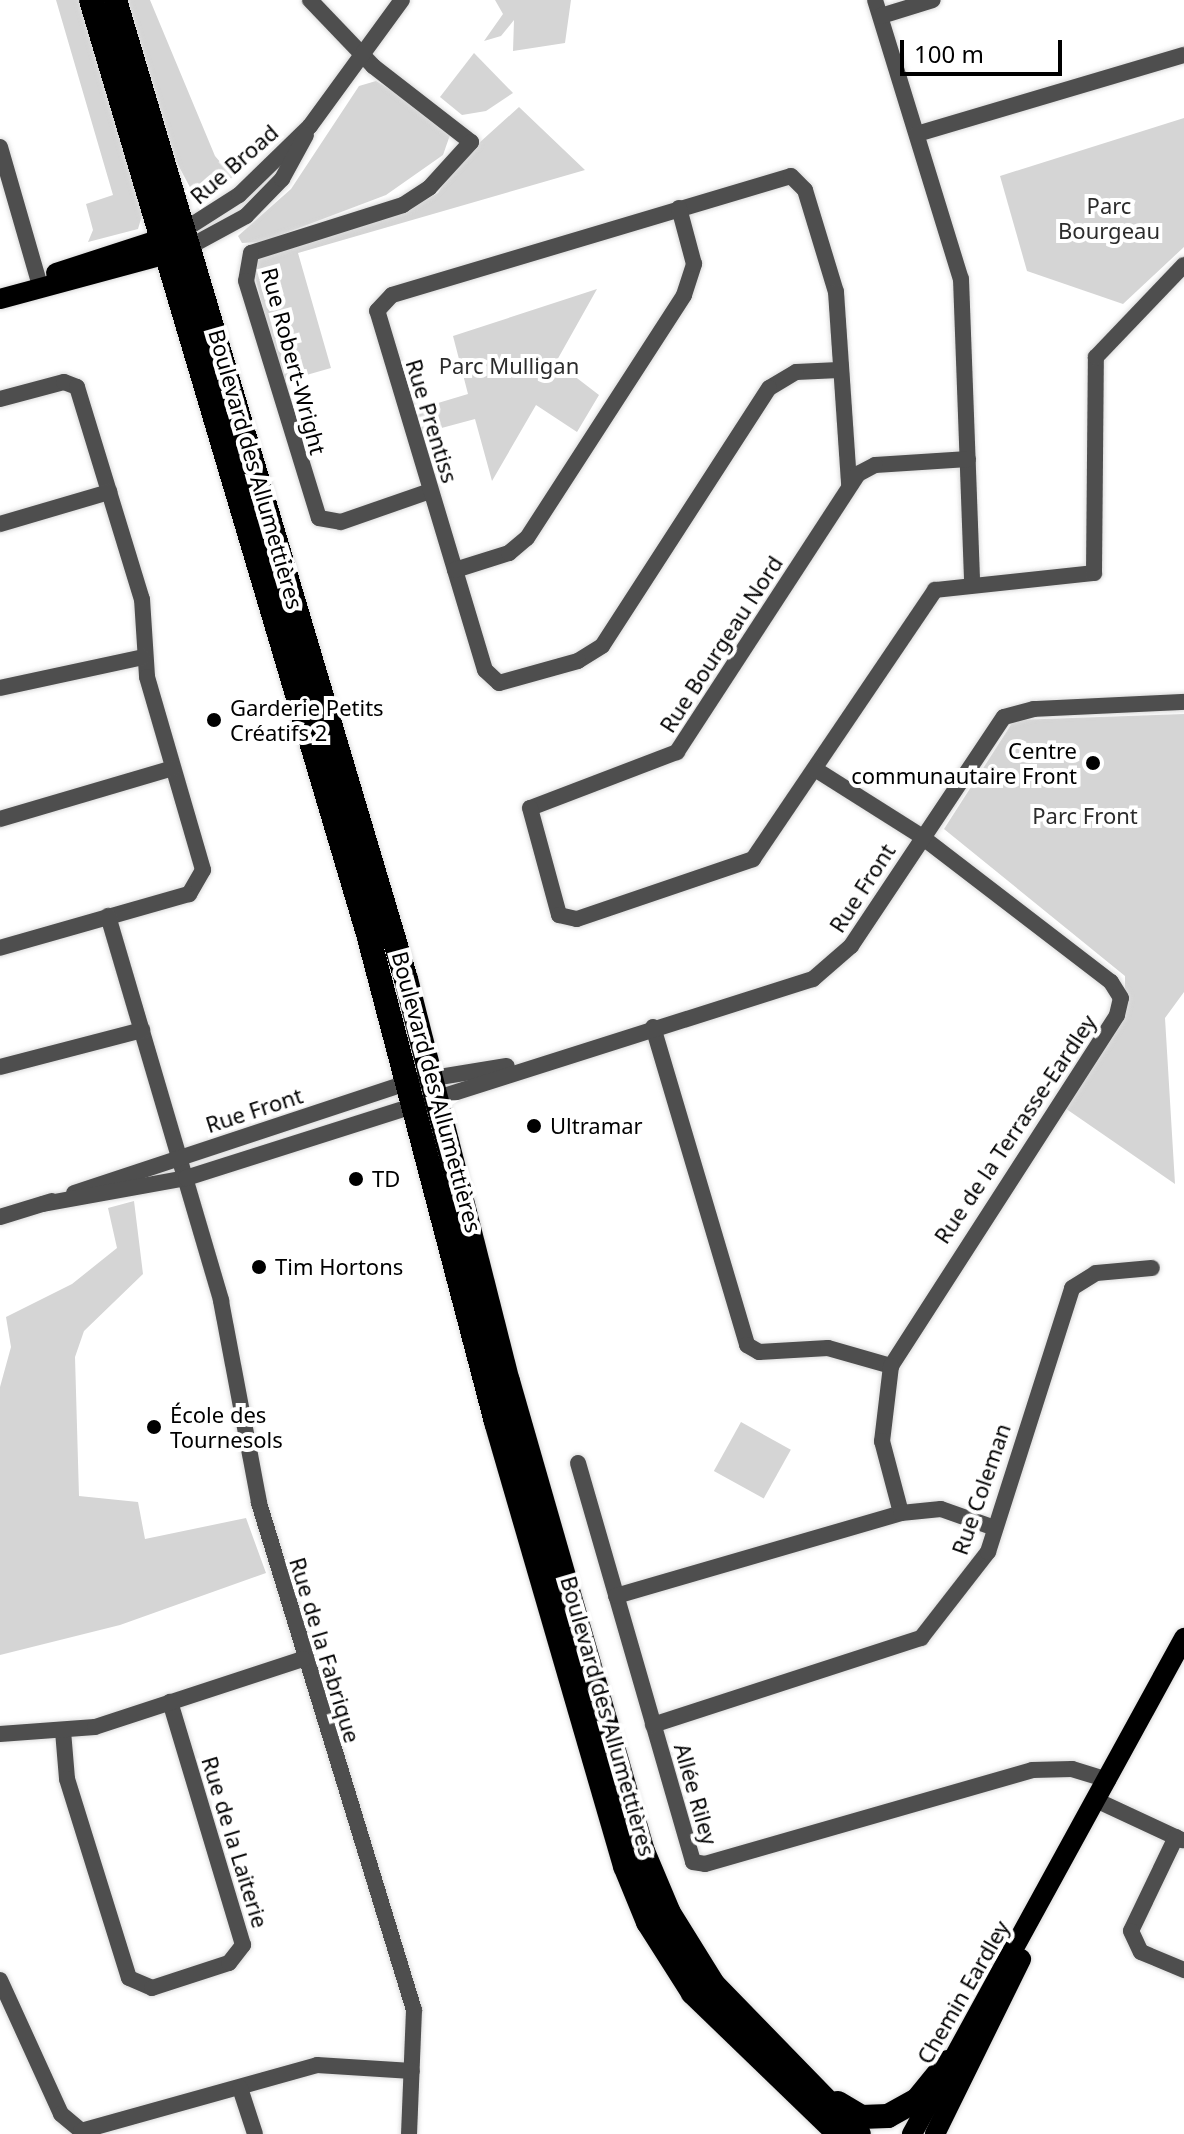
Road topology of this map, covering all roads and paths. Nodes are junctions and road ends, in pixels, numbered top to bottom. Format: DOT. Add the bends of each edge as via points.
graph roads {
  1 [pos="91,0"];
  2 [pos="115,0"];
  3 [pos="310,0"];
  4 [pos="402,0"];
  5 [pos="933,0"];
  6 [pos="878,8"];
  7 [pos="361,55"];
  8 [pos="1184,55"];
  9 [pos="917,134"];
  10 [pos="0,147"];
  11 [pos="679,208"];
  12 [pos="175,243"];
  13 [pos="1184,265"];
  14 [pos="40,284"];
  15 [pos="0,297"];
  16 [pos="839,370"];
  17 [pos="0,399"];
  18 [pos="968,459"];
  19 [pos="849,485"];
  20 [pos="430,491"];
  21 [pos="109,492"];
  22 [pos="0,524"];
  23 [pos="455,570"];
  24 [pos="972,582"];
  25 [pos="143,657"];
  26 [pos="2,683"];
  27 [pos="1184,702"];
  28 [pos="173,768"];
  29 [pos="815,769"];
  30 [pos="0,819"];
  31 [pos="921,836"];
  32 [pos="108,916"];
  33 [pos="0,948"];
  34 [pos="653,1027"];
  35 [pos="142,1030"];
  36 [pos="0,1067"];
  37 [pos="423,1089"];
  38 [pos="180,1158"];
  39 [pos="186,1178"];
  40 [pos="43,1204"];
  41 [pos="0,1217"];
  42 [pos="1152,1268"];
  43 [pos="891,1366"];
  44 [pos="578,1463"];
  45 [pos="901,1513"];
  46 [pos="995,1528"];
  47 [pos="616,1596"];
  48 [pos="1184,1638"];
  49 [pos="303,1659"];
  50 [pos="170,1702"];
  51 [pos="653,1725"];
  52 [pos="63,1731"];
  53 [pos="0,1734"];
  54 [pos="1108,1780"];
  55 [pos="1098,1801"];
  56 [pos="1180,1839"];
  57 [pos="1059,1875"];
  58 [pos="1184,1970"];
  59 [pos="0,1980"];
  60 [pos="948,2062"];
  61 [pos="412,2071"];
  62 [pos="797,2084"];
  63 [pos="240,2088"];
  64 [pos="255,2134"];
  65 [pos="409,2134"];
  66 [pos="822,2134"];
  67 [pos="839,2134"];
  68 [pos="859,2134"];
  69 [pos="912,2134"];
  70 [pos="935,2134"];
  1 -- 12 [label="highway, Boulevard des Allumettières"];
  2 -- 12 [label="highway, Boulevard des Allumettières"];
  3 -- 7 [label="street"];
  4 -- 7 [label="street, Rue Broad"];
  5 -- 6 [label="street"];
  6 -- 9 [label="street"];
  7 -- 12 [label="street, Rue Broad" via="310,126 239,195"];
  7 -- 20 [label="street, Rue Robert-Wright" via="471,142 429,188 403,205 261,248 244,262 319,518 341,522"];
  8 -- 9 [label="street"];
  9 -- 18 [label="street" via="961,279"];
  10 -- 14 [label="street"];
  11 -- 16 [label="street, Rue Prentiss" via="797,178 836,292"];
  11 -- 20 [label="street, Rue Prentiss" via="380,303 378,320"];
  11 -- 23 [label="street" via="694,264 684,295 527,538 509,553"];
  12 -- 14 [label="main road"];
  12 -- 37 [label="highway, Boulevard des Allumettières"];
  13 -- 24 [label="street, Rue Bourgeau Nord" via="1096,357 1094,573"];
  14 -- 15 [label="main road"];
  16 -- 19 [label="street, Rue Prentiss"];
  16 -- 23 [label="street, Rue Prentiss" via="796,372 769,388 608,637 588,657 492,681"];
  17 -- 21 [label="street" via="64,382 77,387"];
  18 -- 19 [label="street, Rue Bourgeau Nord" via="875,465"];
  18 -- 24 [label="street"];
  19 -- 29 [label="street, Rue Bourgeau Nord" via="677,752 530,808 555,908 577,919 743,866"];
  20 -- 23 [label="street, Rue Prentiss"];
  21 -- 22 [label="street"];
  21 -- 25 [label="street" via="142,599"];
  24 -- 29 [label="street, Rue Bourgeau Nord" via="943,586 923,602"];
  25 -- 26 [label="street"];
  25 -- 28 [label="street"];
  27 -- 31 [label="street, Rue Front" via="1034,709 1004,717"];
  28 -- 30 [label="street"];
  28 -- 32 [label="street" via="202,863 201,883 189,894"];
  29 -- 31 [label="street, Rue de la Terrasse-Eardley"];
  31 -- 34 [label="street, Rue Front" via="851,946 824,972"];
  31 -- 43 [label="street, Rue de la Terrasse-Eardley" via="1111,982 1121,1004"];
  32 -- 33 [label="street"];
  32 -- 35 [label="street, Rue de la Fabrique"];
  34 -- 37 [label="street, Rue Front"];
  34 -- 43 [label="street" via="747,1345 759,1352 828,1348"];
  35 -- 36 [label="street"];
  35 -- 38 [label="street, Rue de la Fabrique"];
  37 -- 38 [label="street, Rue Front"];
  37 -- 39 [label="street, Rue Front"];
  37 -- 62 [label="highway, Boulevard des Allumettières" via="653,1879 713,1984"];
  38 -- 39 [label="street, Rue de la Fabrique"];
  38 -- 40 [label="street, Rue Front"];
  39 -- 40 [label="street, Rue Front"];
  39 -- 49 [label="street, Rue de la Fabrique" via="221,1301 259,1503"];
  40 -- 41 [label="street, Rue Front"];
  42 -- 46 [label="street, Rue Coleman" via="1096,1273 1072,1288"];
  43 -- 45 [label="street, Rue de la Terrasse-Eardley" via="882,1441"];
  44 -- 47 [label="street, Allée Riley"];
  45 -- 46 [label="street" via="941,1509"];
  45 -- 47 [label="street"];
  46 -- 51 [label="street, Rue Coleman" via="978,1568 913,1643"];
  47 -- 51 [label="street, Allée Riley"];
  48 -- 54 [label="main road, Chemin Eardley"];
  49 -- 50 [label="street"];
  49 -- 61 [label="street, Rue de la Fabrique" via="414,2010"];
  50 -- 52 [label="street"];
  50 -- 52 [label="street, Rue de la Laiterie" via="243,1945 229,1963 152,1988 129,1978 67,1779"];
  51 -- 54 [label="street, Allée Riley" via="699,1864 1032,1770 1072,1769"];
  52 -- 53 [label="street"];
  54 -- 55 [label="main road, Chemin Eardley"];
  55 -- 56 [label="street"];
  55 -- 57 [label="main road, Chemin Eardley"];
  56 -- 58 [label="street" via="1131,1931 1141,1952"];
  57 -- 60 [label="main road, Chemin Eardley"];
  57 -- 70 [label="main road, Chemin Eardley"];
  59 -- 63 [label="street" via="15,2024 73,2129 90,2132"];
  60 -- 62 [label="highway" via="917,2100 875,2119"];
  60 -- 69 [label="main road, Chemin Eardley"];
  61 -- 63 [label="street" via="317,2065"];
  61 -- 65 [label="street, Rue de la Fabrique"];
  62 -- 66 [label="highway"];
  62 -- 67 [label="highway, Boulevard des Allumettières"];
  62 -- 68 [label="highway, Boulevard des Allumettières"];
  63 -- 64 [label="street"];
}
